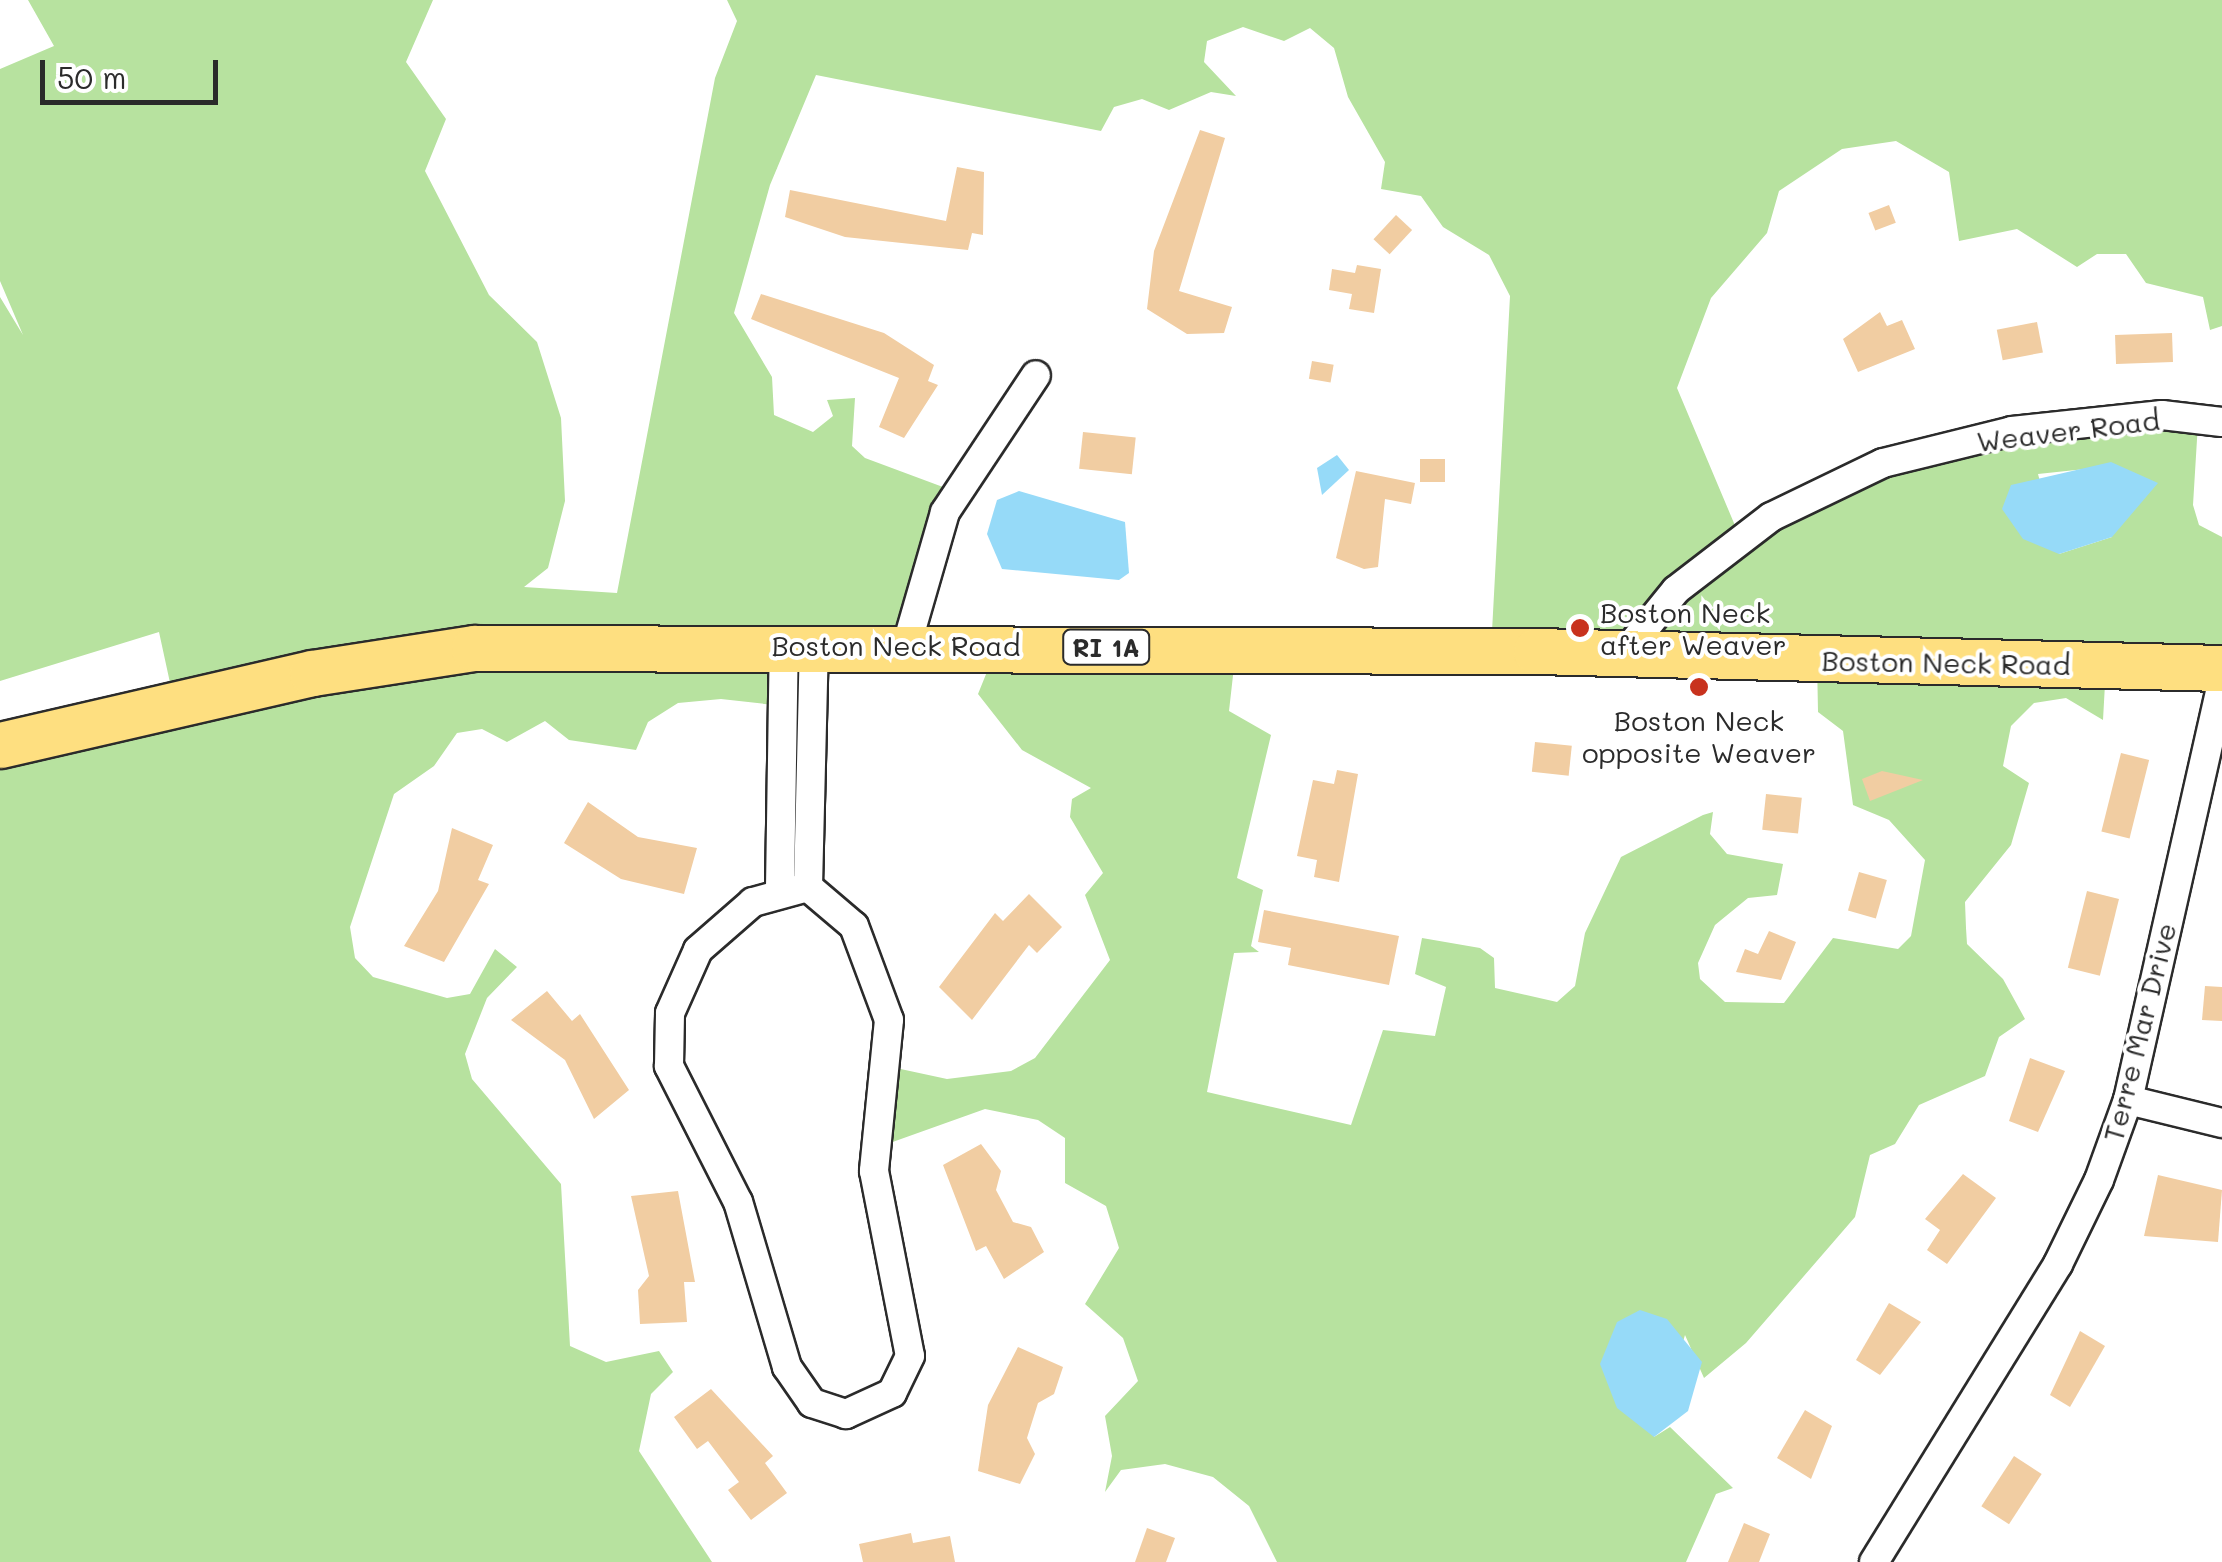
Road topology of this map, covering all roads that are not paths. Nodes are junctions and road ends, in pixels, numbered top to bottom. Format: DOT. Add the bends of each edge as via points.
graph roads {
  1 [pos="1036,376"];
  2 [pos="2222,422"];
  3 [pos="799,644"];
  4 [pos="907,644"];
  5 [pos="1624,654"];
  6 [pos="2222,668"];
  7 [pos="2222,684"];
  8 [pos="0,744"];
  9 [pos="794,888"];
  10 [pos="2128,1100"];
  11 [pos="2222,1123"];
  12 [pos="1874,1562"];
  1 -- 4 [label="street" via="945,512 911,604"];
  2 -- 5 [label="street, Weaver Road" via="2162,415 2012,431 1883,464 1771,517 1676,590"];
  3 -- 4 [label="main road, Boston Neck Road / RI 1A"];
  3 -- 8 [label="main road, Boston Neck Road / RI 1A" via="474,648 312,673"];
  3 -- 9 [label="street"];
  4 -- 5 [label="main road, Boston Neck Road / RI 1A"];
  5 -- 6 [label="main road, Boston Neck Road / RI 1A"];
  7 -- 10 [label="street, Terre Mar Drive"];
  9 -- 9 [label="street" via="854,926 890,1020 874,1171 910,1356 892,1393 846,1414 812,1403 787,1367 738,1202 669,1066 670,1013 688,966 731,917"];
  10 -- 11 [label="street"];
  10 -- 12 [label="street, Terre Mar Drive" via="2058,1264"];
}
